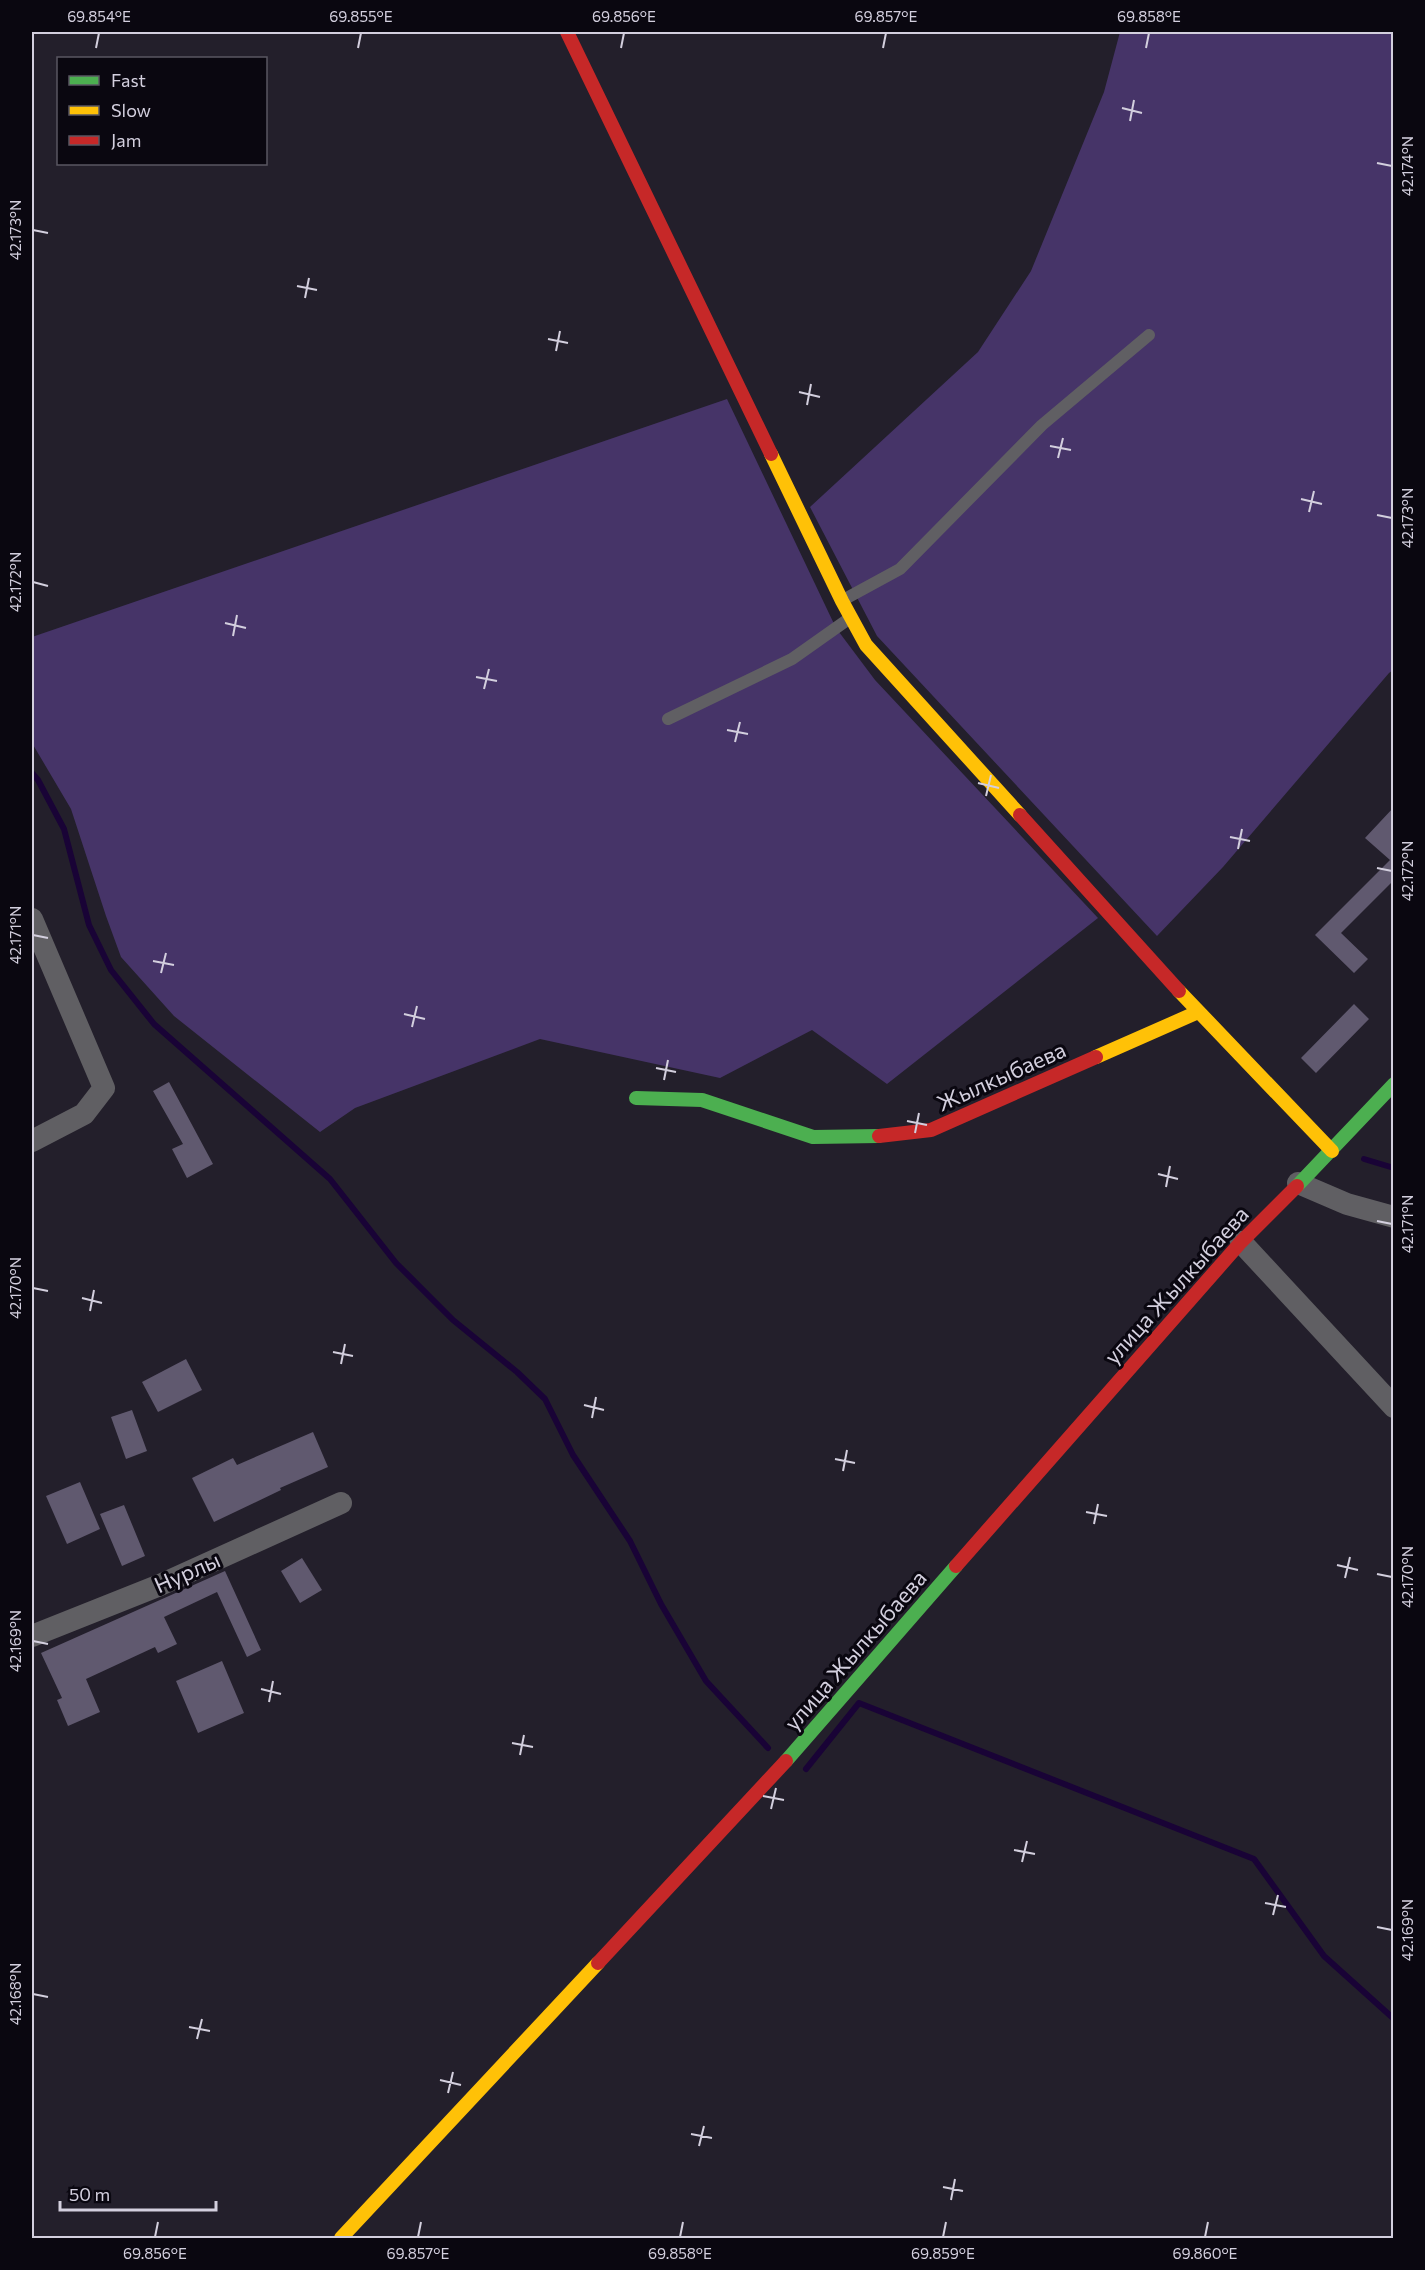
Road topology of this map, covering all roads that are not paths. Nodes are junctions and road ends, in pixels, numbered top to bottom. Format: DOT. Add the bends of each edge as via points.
graph roads {
  1 [pos="567,32"];
  2 [pos="1149,335"];
  3 [pos="842,601"];
  4 [pos="851,618"];
  5 [pos="668,720"];
  6 [pos="32,920"];
  7 [pos="1198,1012"];
  8 [pos="1394,1084"];
  9 [pos="636,1098"];
  10 [pos="32,1141"];
  11 [pos="1332,1151"];
  12 [pos="1298,1183"];
  13 [pos="1394,1217"];
  14 [pos="1240,1242"];
  15 [pos="1394,1407"];
  16 [pos="341,1503"];
  17 [pos="32,1636"];
  18 [pos="341,2238"];
  1 -- 3 [label="street"];
  2 -- 3 [label="lane" via="1042,425 900,569"];
  3 -- 4 [label="street"];
  4 -- 5 [label="lane" via="792,659"];
  4 -- 7 [label="street" via="866,645"];
  6 -- 10 [label="street" via="104,1088 84,1114"];
  7 -- 9 [label="street, Жылкыбаева" via="930,1130 867,1137 813,1137 702,1100"];
  7 -- 11 [label="street"];
  8 -- 11 [label="street, улица Жылкыбаева"];
  11 -- 12 [label="street, улица Жылкыбаева"];
  12 -- 13 [label="street" via="1347,1204"];
  12 -- 14 [label="street, улица Жылкыбаева"];
  14 -- 15 [label="street"];
  14 -- 18 [label="street, улица Жылкыбаева" via="780,1767"];
  16 -- 17 [label="street, Нурлы" via="160,1585"];
}
